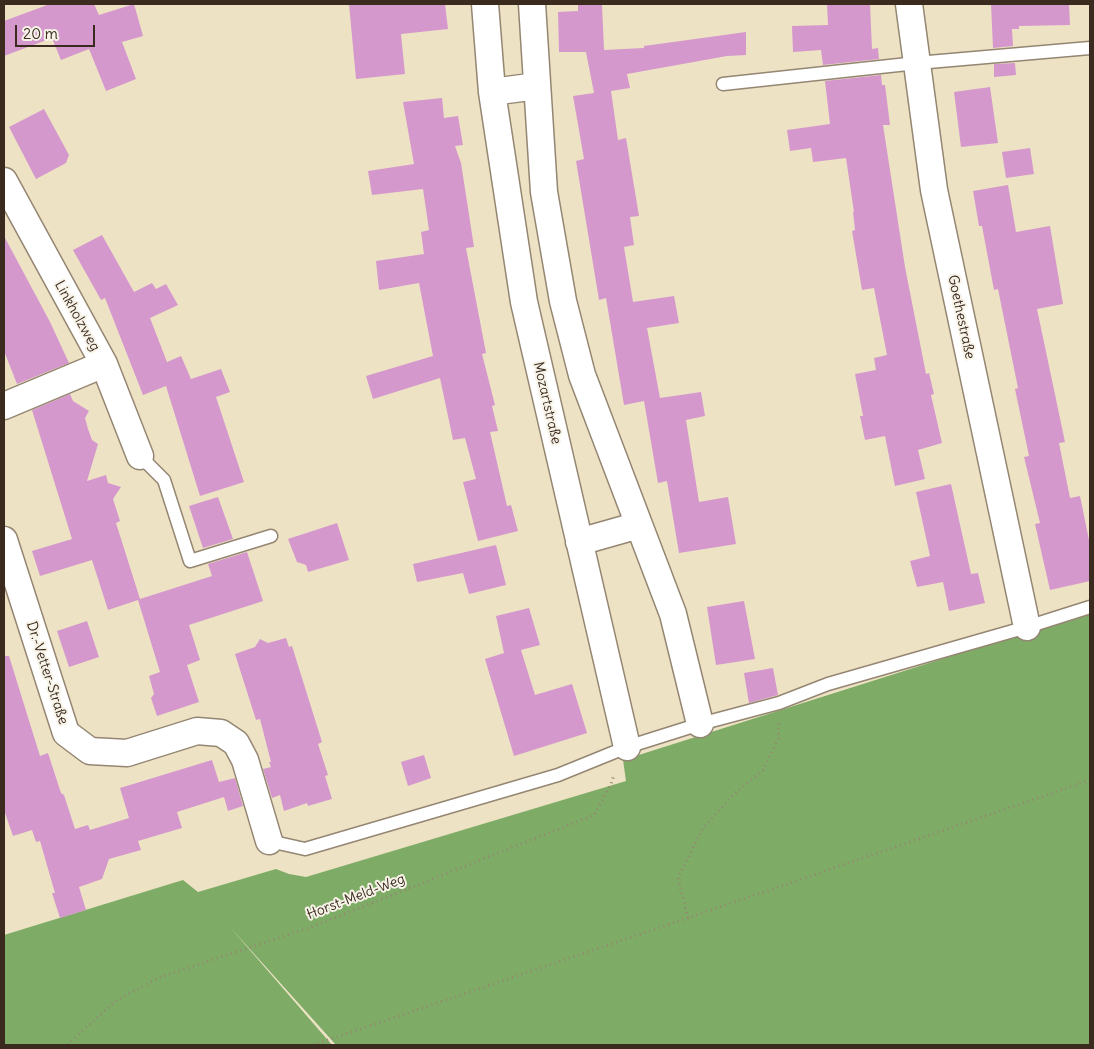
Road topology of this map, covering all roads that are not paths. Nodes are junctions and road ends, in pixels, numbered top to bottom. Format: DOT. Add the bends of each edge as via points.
graph roads {
  1 [pos="485,4"];
  2 [pos="532,4"];
  3 [pos="910,4"];
  4 [pos="1090,48"];
  5 [pos="917,63"];
  6 [pos="723,84"];
  7 [pos="537,86"];
  8 [pos="492,92"];
  9 [pos="4,181"];
  10 [pos="555,256"];
  11 [pos="518,263"];
  12 [pos="104,364"];
  13 [pos="4,406"];
  14 [pos="140,456"];
  15 [pos="639,525"];
  16 [pos="271,536"];
  17 [pos="4,540"];
  18 [pos="579,542"];
  19 [pos="1090,607"];
  20 [pos="1027,627"];
  21 [pos="700,724"];
  22 [pos="627,747"];
  23 [pos="269,841"];
  1 -- 8 [label="street, Mozartstraße"];
  2 -- 7 [label="street"];
  3 -- 5 [label="street, Goethestraße"];
  4 -- 5 [label="lane"];
  5 -- 6 [label="lane"];
  5 -- 20 [label="street, Goethestraße" via="934,190"];
  7 -- 8 [label="street"];
  7 -- 10 [label="street" via="544,192"];
  8 -- 11 [label="street, Mozartstraße"];
  9 -- 12 [label="street, Linkholzweg"];
  10 -- 11 [label="street"];
  10 -- 15 [label="street" via="582,375"];
  11 -- 18 [label="street, Mozartstraße"];
  12 -- 13 [label="street"];
  12 -- 14 [label="street, Linkholzweg"];
  14 -- 16 [label="lane" via="164,480 190,561"];
  15 -- 18 [label="street"];
  15 -- 21 [label="street" via="673,614"];
  17 -- 23 [label="street, Dr.-Vetter-Straße" via="66,733 90,751 126,753 197,731 221,733 236,743 245,760"];
  18 -- 22 [label="street, Mozartstraße"];
  19 -- 20 [label="lane"];
  20 -- 21 [label="lane"];
  21 -- 22 [label="lane"];
  22 -- 23 [label="lane" via="558,775 305,850"];
}
